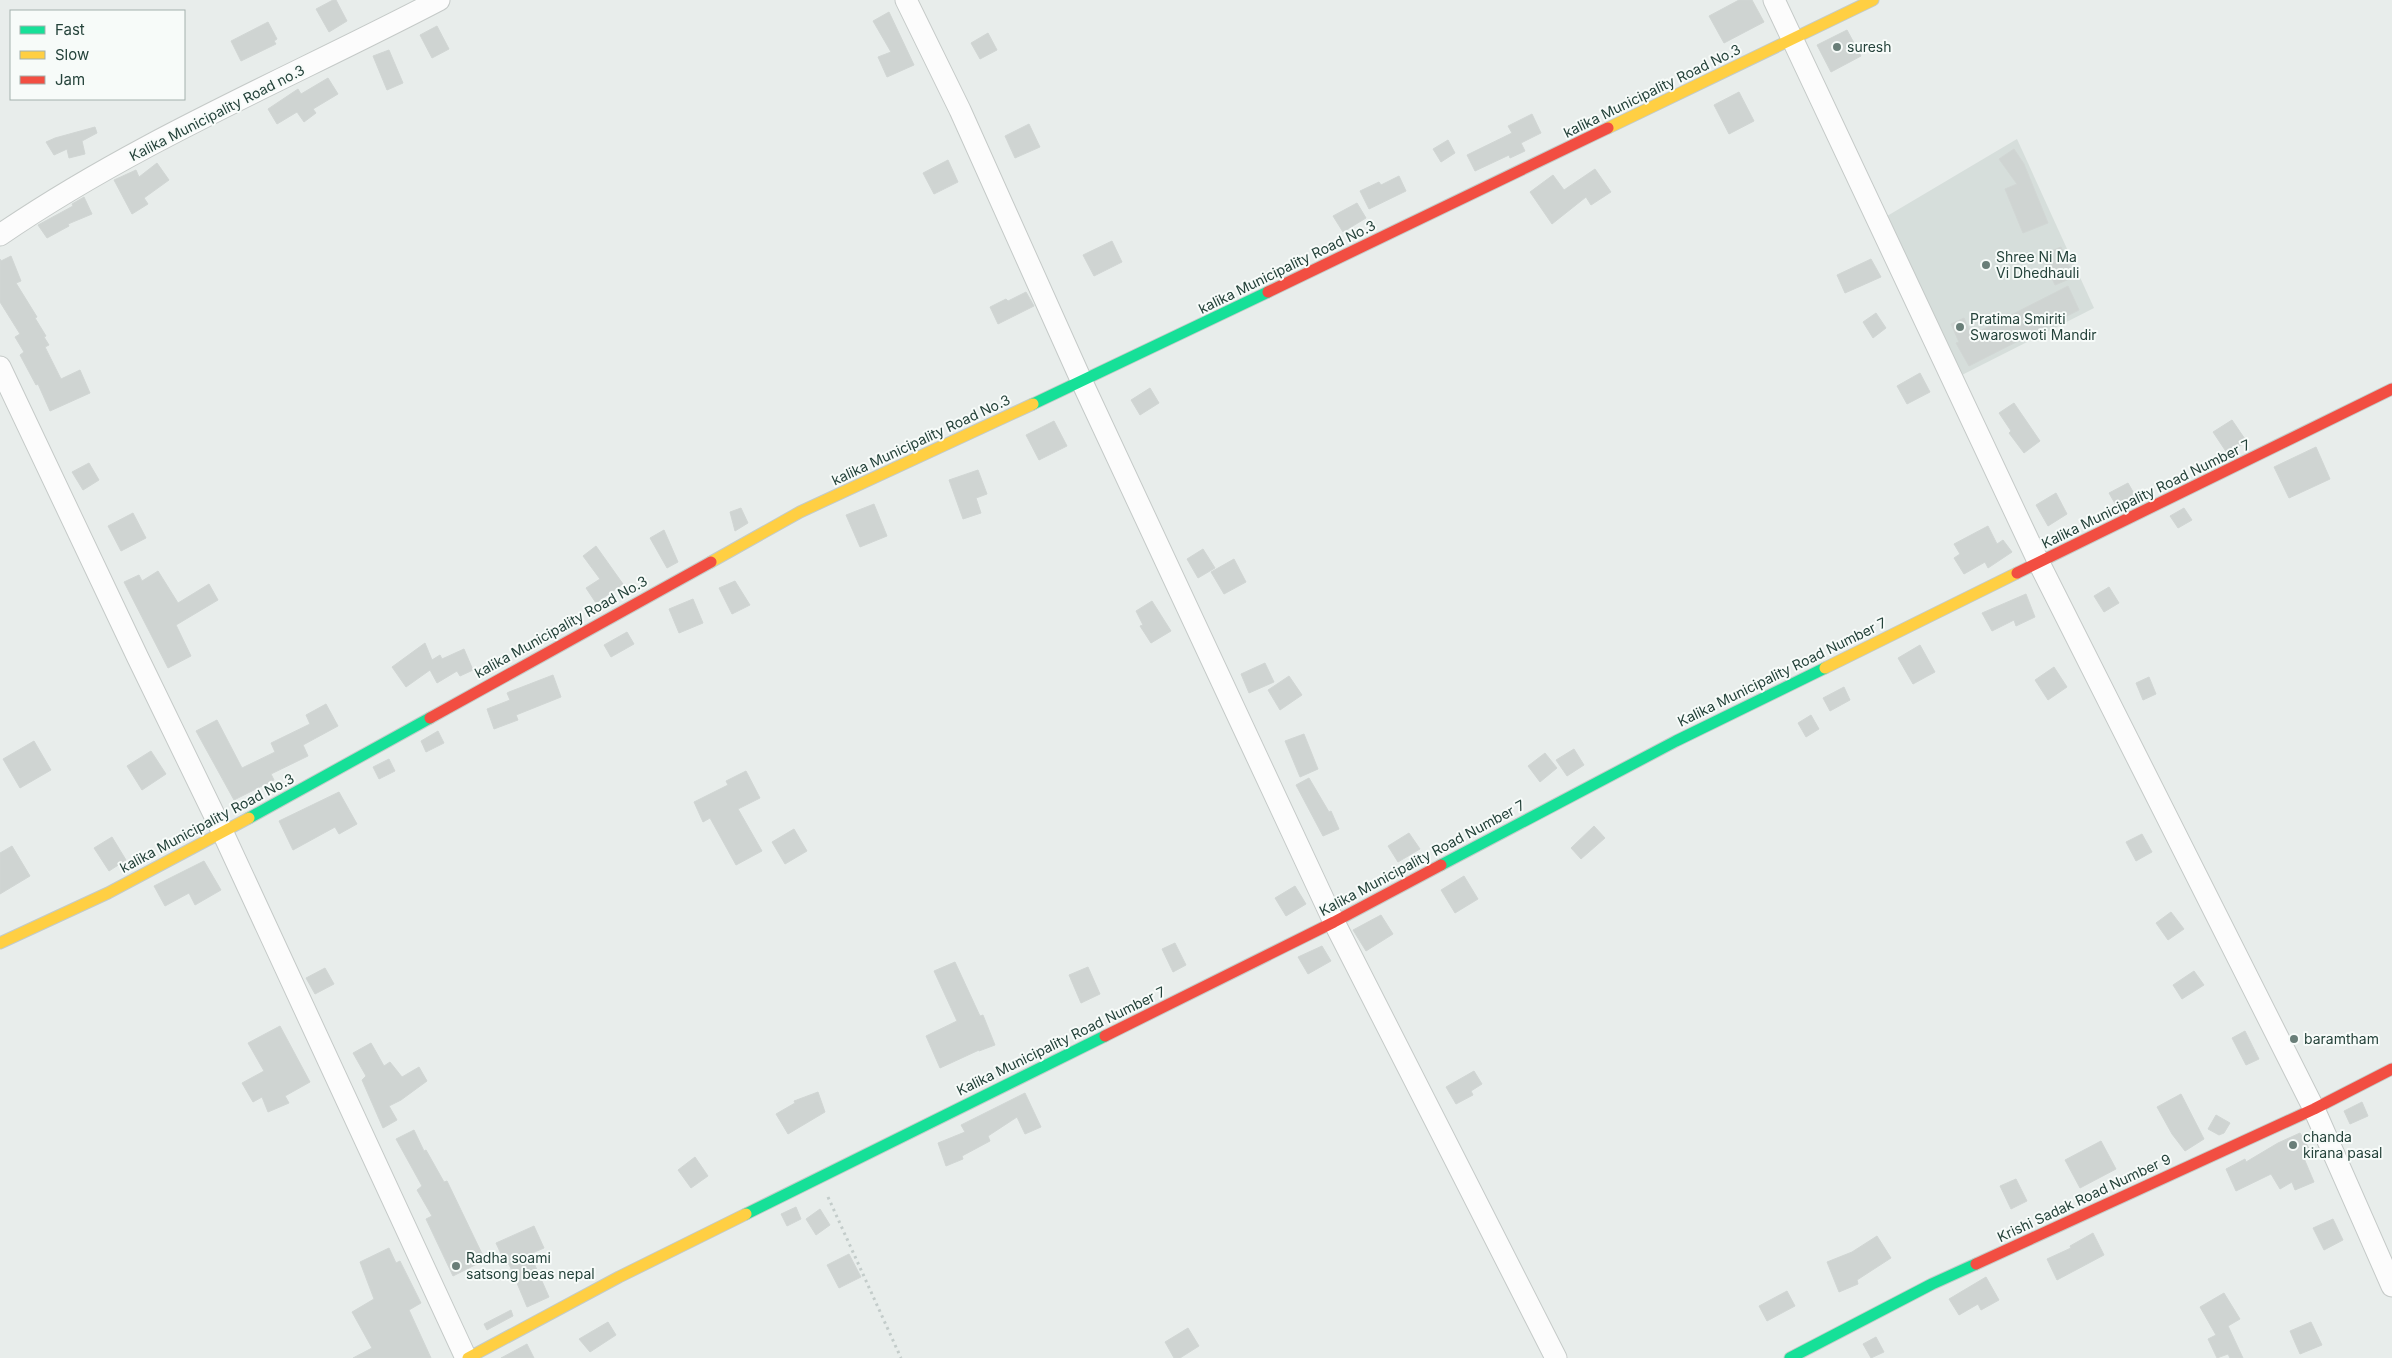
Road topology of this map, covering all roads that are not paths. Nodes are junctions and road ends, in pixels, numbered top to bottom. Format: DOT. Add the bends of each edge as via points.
graph roads {
  1 [pos="439,0"];
  2 [pos="906,0"];
  3 [pos="1774,0"];
  4 [pos="1873,0"];
  5 [pos="1792,40"];
  6 [pos="0,235"];
  7 [pos="0,367"];
  8 [pos="1082,382"];
  9 [pos="2392,389"];
  10 [pos="2039,564"];
  11 [pos="223,833"];
  12 [pos="1334,922"];
  13 [pos="0,943"];
  14 [pos="2392,1070"];
  15 [pos="2314,1110"];
  16 [pos="2392,1286"];
  17 [pos="467,1358"];
  18 [pos="1556,1358"];
  19 [pos="1790,1358"];
  1 -- 6 [label="street, Kalika Municipality Road no.3" via="154,143 45,204"];
  2 -- 8 [label="street" via="960,110"];
  3 -- 5 [label="street"];
  4 -- 5 [label="street, kalika Municipality Road No.3"];
  5 -- 8 [label="street, kalika Municipality Road No.3"];
  5 -- 10 [label="street"];
  7 -- 11 [label="street"];
  8 -- 11 [label="street, kalika Municipality Road No.3" via="800,512"];
  8 -- 12 [label="street"];
  9 -- 10 [label="street, Kalika Municipality Road Number 7"];
  10 -- 12 [label="street, Kalika Municipality Road Number 7" via="1676,741"];
  10 -- 15 [label="street"];
  11 -- 13 [label="street, kalika Municipality Road No.3" via="108,893"];
  11 -- 17 [label="street"];
  12 -- 17 [label="street, Kalika Municipality Road Number 7" via="907,1132 619,1277"];
  12 -- 18 [label="street"];
  14 -- 15 [label="street, Krishi Sadak Road Number 9"];
  15 -- 16 [label="street"];
  15 -- 19 [label="street, Krishi Sadak Road Number 9" via="1932,1284"];
}
